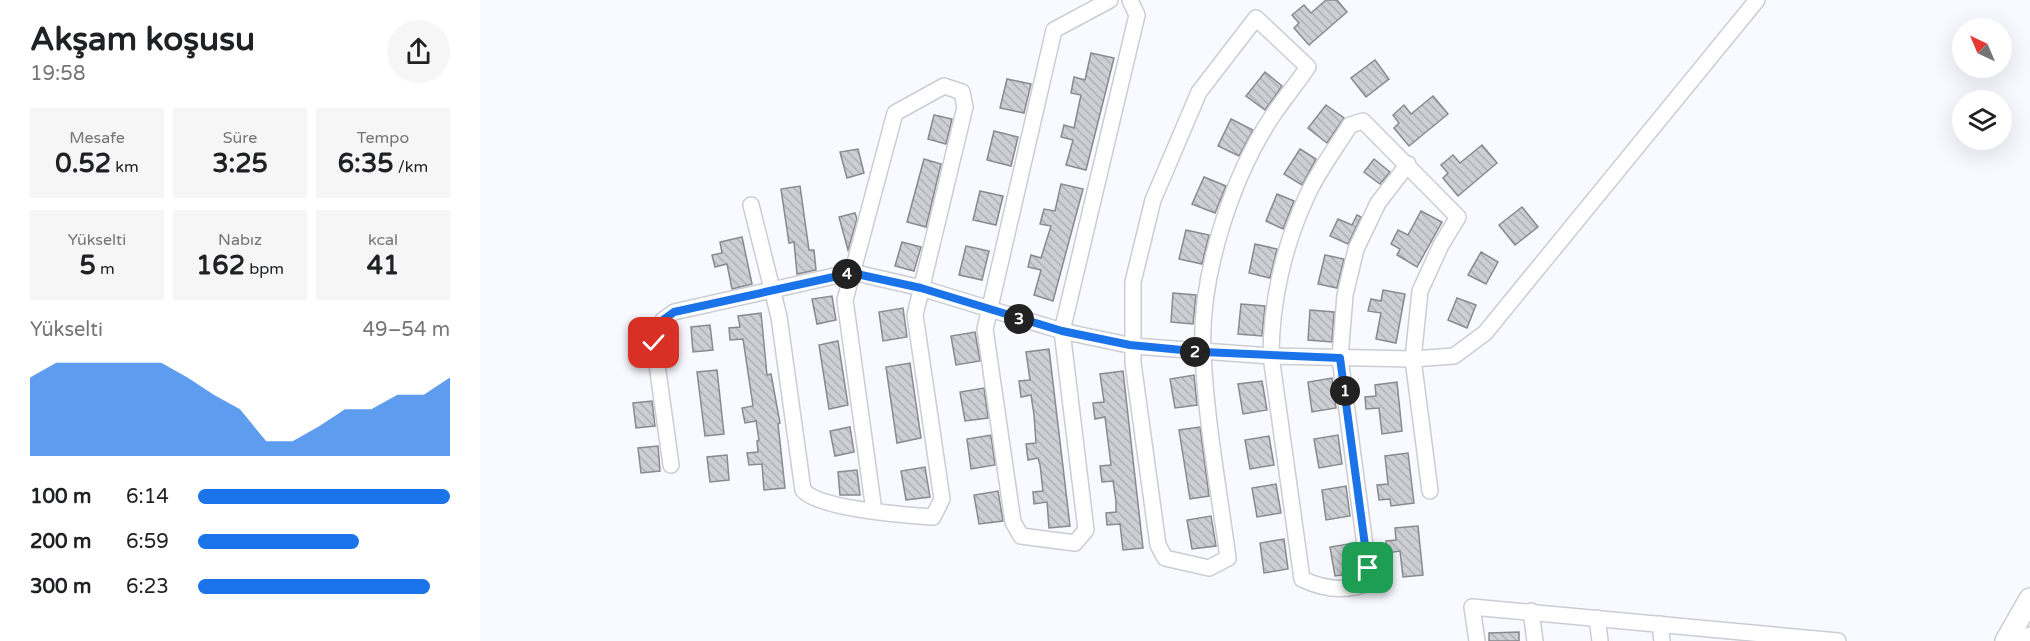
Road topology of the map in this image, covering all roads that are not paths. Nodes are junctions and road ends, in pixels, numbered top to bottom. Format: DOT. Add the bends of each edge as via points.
graph roads {
  1 [pos="1110,0"];
  2 [pos="1130,0"];
  3 [pos="1757,0"];
  4 [pos="1408,164"];
  5 [pos="751,205"];
  6 [pos="852,273"];
  7 [pos="921,288"];
  8 [pos="771,289"];
  9 [pos="990,310"];
  10 [pos="1062,331"];
  11 [pos="1133,346"];
  12 [pos="1203,352"];
  13 [pos="1271,356"];
  14 [pos="1340,358"];
  15 [pos="1413,359"];
  16 [pos="671,465"];
  17 [pos="1430,491"];
  18 [pos="874,511"];
  19 [pos="2030,599"];
  20 [pos="1531,611"];
  21 [pos="1597,618"];
  22 [pos="1660,624"];
  23 [pos="1724,635"];
  24 [pos="1784,638"];
  25 [pos="2020,638"];
  26 [pos="1477,641"];
  27 [pos="1535,641"];
  28 [pos="1600,641"];
  29 [pos="1662,641"];
  30 [pos="1838,641"];
  1 -- 9 [label="street" via="1054,30"];
  2 -- 10 [label="street" via="1137,15"];
  3 -- 15 [label="street" via="1485,333 1454,356"];
  4 -- 13 [label="street" via="1363,121 1350,125 1307,194 1288,242 1271,323"];
  4 -- 14 [label="street" via="1378,203 1356,249 1345,295"];
  4 -- 15 [label="street" via="1458,217 1420,291"];
  5 -- 8 [label="street"];
  6 -- 7 [label="street"];
  6 -- 7 [label="street" via="895,113 944,86 962,92 965,107"];
  6 -- 8 [label="street"];
  6 -- 18 [label="street" via="845,300"];
  7 -- 9 [label="street"];
  7 -- 18 [label="street" via="915,315 942,499 933,518"];
  8 -- 16 [label="street" via="674,312 663,320 654,343"];
  8 -- 18 [label="street" via="779,317 803,490 810,499"];
  9 -- 10 [label="street"];
  9 -- 10 [label="street" via="986,329 1012,522 1021,536 1075,543 1086,530"];
  10 -- 11 [label="street"];
  11 -- 12 [label="street"];
  11 -- 12 [label="street" via="1158,545 1165,558 1209,568 1227,558"];
  11 -- 12 [label="street" via="1133,282 1153,200 1199,92 1256,18 1308,68 1272,116 1242,174 1216,244 1206,300"];
  12 -- 13 [label="street"];
  13 -- 14 [label="street"];
  13 -- 14 [label="street" via="1302,579 1347,591 1365,584 1368,568"];
  14 -- 15 [label="street"];
  15 -- 17 [label="street"];
  19 -- 25 [label="main road"];
  20 -- 21 [label="street"];
  20 -- 26 [label="street" via="1472,607"];
  20 -- 27 [label="street"];
  21 -- 22 [label="street"];
  21 -- 28 [label="street"];
  22 -- 23 [label="street"];
  22 -- 29 [label="street"];
  23 -- 24 [label="street"];
  24 -- 30 [label="street"];
}
